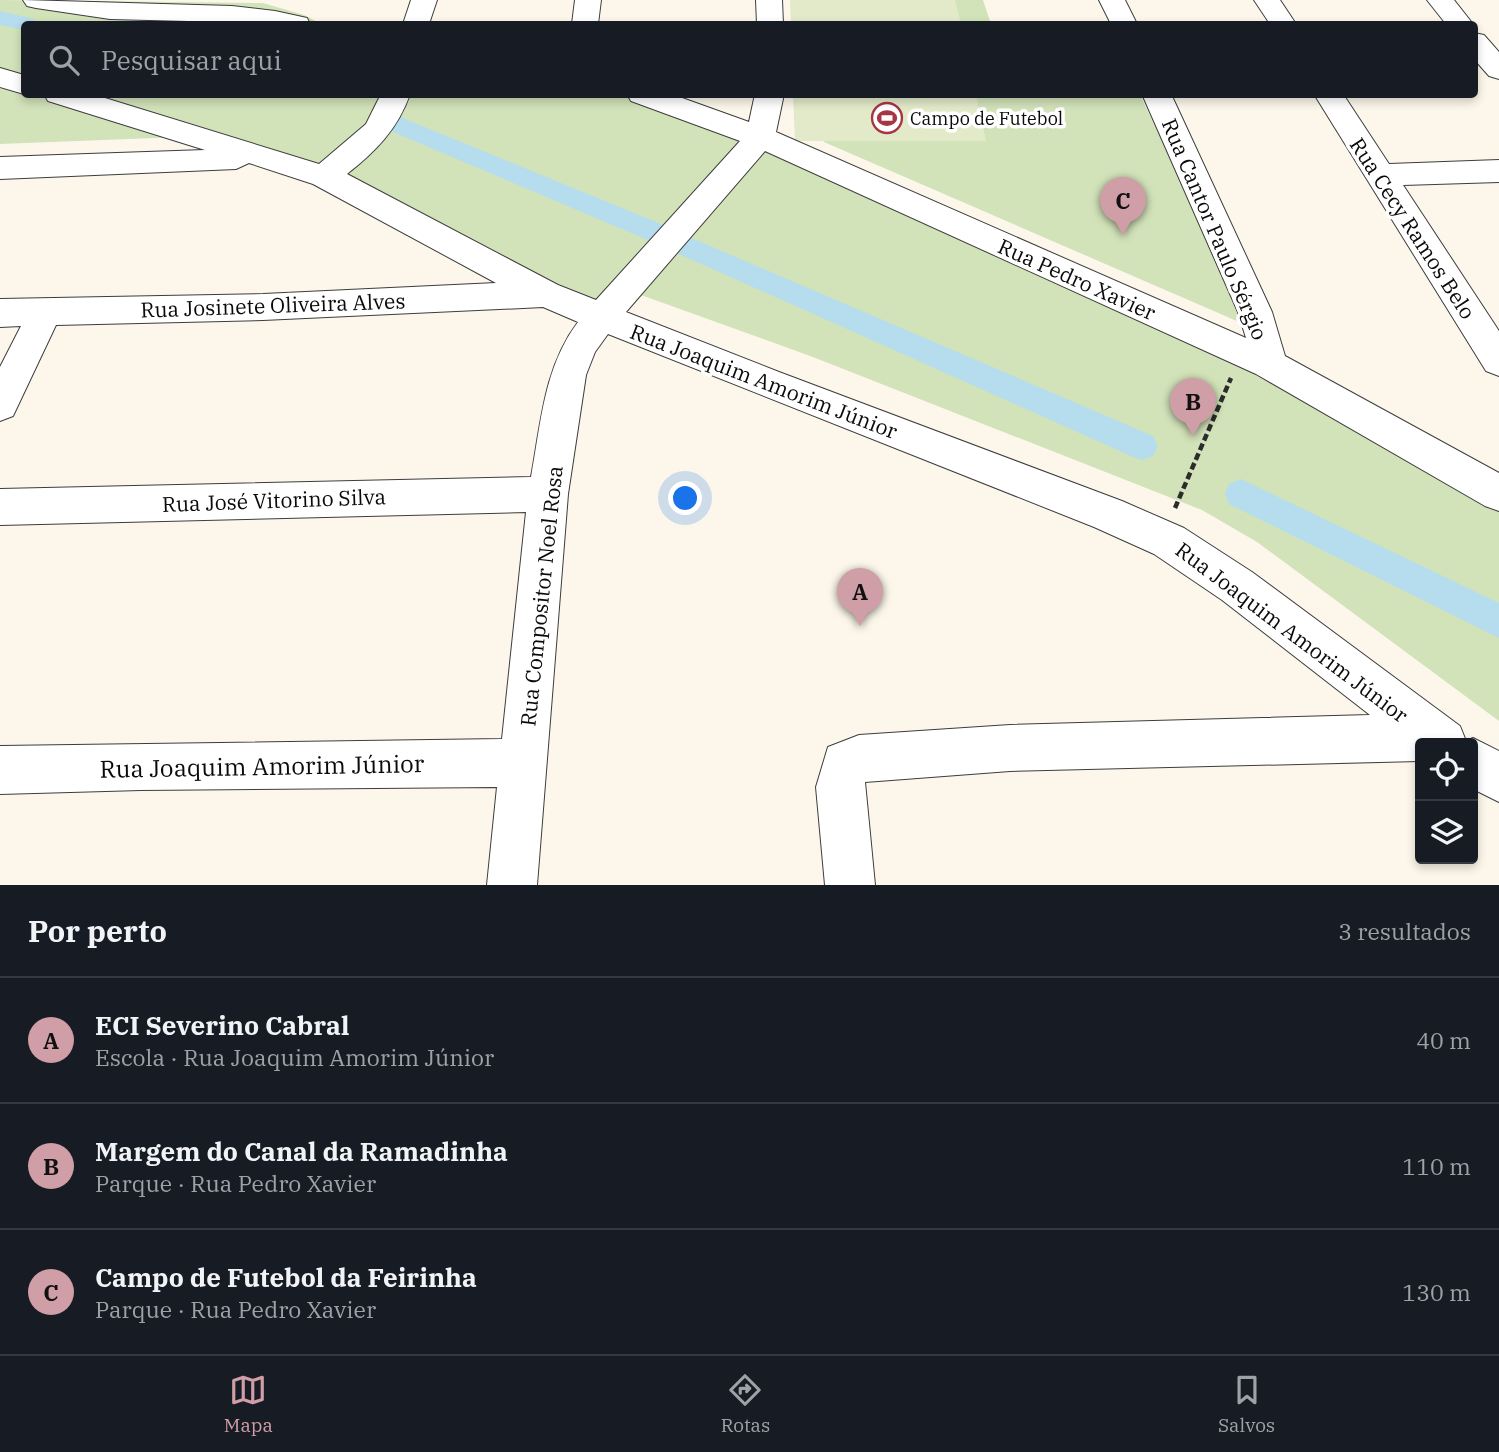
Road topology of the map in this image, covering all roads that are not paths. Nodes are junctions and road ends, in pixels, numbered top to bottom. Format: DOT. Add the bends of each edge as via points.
graph roads {
  1 [pos="36,0"];
  2 [pos="425,0"];
  3 [pos="588,0"];
  4 [pos="769,0"];
  5 [pos="1112,0"];
  6 [pos="1268,0"];
  7 [pos="1440,0"];
  8 [pos="85,5"];
  9 [pos="257,7"];
  10 [pos="290,21"];
  11 [pos="417,21"];
  12 [pos="585,21"];
  13 [pos="770,21"];
  14 [pos="1122,21"];
  15 [pos="1281,21"];
  16 [pos="1458,21"];
  17 [pos="1478,45"];
  18 [pos="1499,70"];
  19 [pos="0,77"];
  20 [pos="21,84"];
  21 [pos="71,98"];
  22 [pos="395,98"];
  23 [pos="652,98"];
  24 [pos="769,98"];
  25 [pos="1158,98"];
  26 [pos="1331,98"];
  27 [pos="760,136"];
  28 [pos="270,158"];
  29 [pos="0,168"];
  30 [pos="1499,171"];
  31 [pos="1379,175"];
  32 [pos="324,176"];
  33 [pos="546,294"];
  34 [pos="45,312"];
  35 [pos="0,313"];
  36 [pos="601,317"];
  37 [pos="1255,358"];
  38 [pos="1499,362"];
  39 [pos="0,405"];
  40 [pos="548,494"];
  41 [pos="1499,494"];
  42 [pos="0,507"];
  43 [pos="1435,738"];
  44 [pos="1415,740"];
  45 [pos="524,763"];
  46 [pos="1478,765"];
  47 [pos="0,771"];
  48 [pos="1499,778"];
  49 [pos="512,885"];
  50 [pos="850,885"];
  1 -- 8 [label="street"];
  2 -- 11 [label="street"];
  3 -- 12 [label="street"];
  4 -- 13 [label="street"];
  5 -- 14 [label="street"];
  6 -- 15 [label="street"];
  7 -- 16 [label="street"];
  8 -- 9 [label="street"];
  9 -- 10 [label="street"];
  17 -- 18 [label="street"];
  19 -- 20 [label="street"];
  21 -- 28 [label="street, Rua Joaquim Amorim Júnior"];
  22 -- 32 [label="street" via="379,129"];
  23 -- 27 [label="street, Rua Pedro Xavier"];
  24 -- 27 [label="street"];
  25 -- 37 [label="street, Rua Cantor Paulo Sérgio" via="1255,312 1264,337"];
  26 -- 31 [label="street, Rua Cecy Ramos Belo"];
  27 -- 36 [label="street, Rua Compositor Noel Rosa"];
  27 -- 37 [label="street, Rua Pedro Xavier"];
  28 -- 29 [label="street"];
  28 -- 32 [label="street, Rua Joaquim Amorim Júnior"];
  30 -- 31 [label="street"];
  31 -- 38 [label="street, Rua Cecy Ramos Belo"];
  32 -- 33 [label="street, Rua Joaquim Amorim Júnior"];
  33 -- 34 [label="street, Rua Josinete Oliveira Alves"];
  33 -- 36 [label="street, Rua Joaquim Amorim Júnior"];
  34 -- 35 [label="street, Rua Josinete Oliveira Alves"];
  34 -- 39 [label="street"];
  36 -- 40 [label="street, Rua Compositor Noel Rosa" via="580,346 568,375"];
  36 -- 43 [label="street, Rua Joaquim Amorim Júnior" via="1162,538 1237,586"];
  37 -- 41 [label="street, Rua Pedro Xavier"];
  40 -- 42 [label="street, Rua José Vitorino Silva"];
  40 -- 45 [label="street, Rua Compositor Noel Rosa"];
  44 -- 50 [label="street, Rua Joaquim Amorim Júnior" via="1010,748 859,759 845,764 840,788"];
  45 -- 47 [label="street, Rua Joaquim Amorim Júnior"];
  45 -- 49 [label="street, Rua Compositor Noel Rosa"];
  46 -- 48 [label="street"];
}
